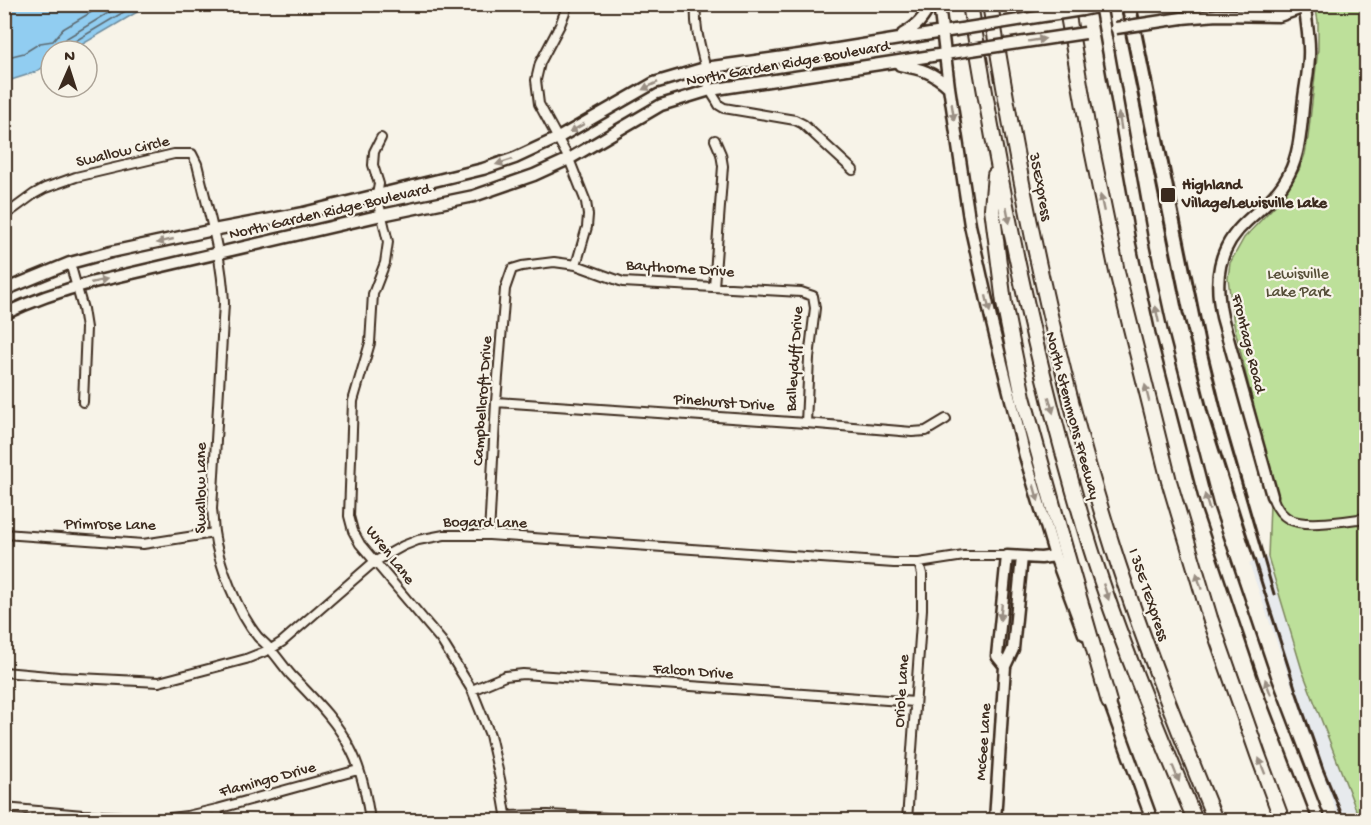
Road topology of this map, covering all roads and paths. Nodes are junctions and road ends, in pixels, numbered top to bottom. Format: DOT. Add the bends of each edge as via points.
graph roads {
  1 [pos="568,4"];
  2 [pos="696,4"];
  3 [pos="930,4"];
  4 [pos="939,4"];
  5 [pos="970,4"];
  6 [pos="990,4"];
  7 [pos="1066,4"];
  8 [pos="1287,4"];
  9 [pos="1103,5"];
  10 [pos="1305,6"];
  11 [pos="1104,30"];
  12 [pos="942,31"];
  13 [pos="893,39"];
  14 [pos="945,54"];
  15 [pos="891,63"];
  16 [pos="705,68"];
  17 [pos="949,87"];
  18 [pos="710,90"];
  19 [pos="381,138"];
  20 [pos="558,138"];
  21 [pos="715,140"];
  22 [pos="997,158"];
  23 [pos="569,159"];
  24 [pos="853,170"];
  25 [pos="377,195"];
  26 [pos="382,215"];
  27 [pos="4,216"];
  28 [pos="213,230"];
  29 [pos="218,253"];
  30 [pos="70,263"];
  31 [pos="576,265"];
  32 [pos="512,269"];
  33 [pos="77,286"];
  34 [pos="714,287"];
  35 [pos="4,290"];
  36 [pos="813,296"];
  37 [pos="4,314"];
  38 [pos="1064,375"];
  39 [pos="83,402"];
  40 [pos="496,402"];
  41 [pos="946,420"];
  42 [pos="806,423"];
  43 [pos="1272,496"];
  44 [pos="1366,518"];
  45 [pos="214,533"];
  46 [pos="4,534"];
  47 [pos="489,535"];
  48 [pos="1007,556"];
  49 [pos="1054,556"];
  50 [pos="1022,557"];
  51 [pos="374,562"];
  52 [pos="919,563"];
  53 [pos="271,649"];
  54 [pos="1005,666"];
  55 [pos="4,672"];
  56 [pos="472,690"];
  57 [pos="915,702"];
  58 [pos="1110,702"];
  59 [pos="358,770"];
  60 [pos="4,808"];
  61 [pos="217,809"];
  62 [pos="83,818"];
  63 [pos="507,818"];
  64 [pos="219,820"];
  65 [pos="370,820"];
  66 [pos="646,820"];
  67 [pos="907,820"];
  68 [pos="995,820"];
  69 [pos="1152,820"];
  70 [pos="1195,820"];
  71 [pos="1215,820"];
  72 [pos="1282,820"];
  73 [pos="1319,820"];
  1 -- 20 [label="street" via="536,80 539,104"];
  2 -- 16 [label="street" via="697,34"];
  3 -- 13 [label="main road" via="918,25"];
  4 -- 12 [label="main road"];
  5 -- 22 [label="highway, North Stemmons Freeway"];
  6 -- 38 [label="highway, 35Express" via="1025,204"];
  72 -- 7 [label="highway, one-way" via="1210,618 1167,471 1117,272"];
  8 -- 10 [label="main road"];
  9 -- 11 [label="main road"];
  9 -- 12 [label="main road, North Garden Ridge Boulevard, bridge"];
  10 -- 11 [label="main road, North Garden Ridge Boulevard, bridge" via="1279,16 1217,15"];
  10 -- 43 [label="main road, Frontage Road" via="1309,58 1293,165 1278,191 1232,238 1218,276 1222,317"];
  14 -- 11 [label="main road, North Garden Ridge Boulevard, one-way, bridge"];
  73 -- 11 [label="main road, one-way" via="1265,679 1204,495 1142,241"];
  12 -- 13 [label="main road, North Garden Ridge Boulevard"];
  12 -- 14 [label="main road"];
  13 -- 16 [label="main road, North Garden Ridge Boulevard"];
  14 -- 15 [label="main road, North Garden Ridge Boulevard"];
  14 -- 17 [label="main road"];
  15 -- 17 [label="main road" via="931,73"];
  15 -- 18 [label="main road, North Garden Ridge Boulevard"];
  16 -- 18 [label="street"];
  16 -- 20 [label="main road, North Garden Ridge Boulevard, one-way" via="654,84"];
  17 -- 49 [label="main road, one-way" via="970,225 989,312"];
  18 -- 23 [label="main road, North Garden Ridge Boulevard" via="661,105"];
  18 -- 24 [label="street" via="724,108 795,120"];
  19 -- 25 [label="street, Wren Lane" via="373,165 379,184"];
  20 -- 23 [label="street"];
  20 -- 25 [label="main road, North Garden Ridge Boulevard, one-way" via="483,169"];
  21 -- 34 [label="street" via="723,166"];
  22 -- 58 [label="highway" via="992,208 1004,303 1023,397"];
  22 -- 70 [label="highway, North Stemmons Freeway, one-way" via="1021,283 1071,483 1115,618"];
  23 -- 26 [label="main road, North Garden Ridge Boulevard" via="474,196"];
  23 -- 31 [label="street" via="588,215"];
  25 -- 26 [label="street, Wren Lane"];
  25 -- 28 [label="main road, North Garden Ridge Boulevard"];
  26 -- 29 [label="main road, North Garden Ridge Boulevard"];
  26 -- 51 [label="street, Wren Lane" via="388,242 373,294 370,343 353,401 349,496 353,531"];
  27 -- 28 [label="street, Swallow Circle" via="45,188 76,177 174,154 192,154"];
  28 -- 29 [label="street, Swallow Circle"];
  28 -- 30 [label="main road, North Garden Ridge Boulevard, one-way"];
  33 -- 29 [label="main road, North Garden Ridge Boulevard, one-way"];
  29 -- 45 [label="street, Swallow Lane" via="224,303 213,478"];
  30 -- 33 [label="street"];
  30 -- 35 [label="main road, North Garden Ridge Boulevard"];
  31 -- 32 [label="street, Baythorne Drive" via="554,262"];
  31 -- 34 [label="street, Baythorne Drive" via="623,282"];
  32 -- 40 [label="street, Campbellcroft Drive" via="505,289"];
  33 -- 37 [label="main road, North Garden Ridge Boulevard"];
  33 -- 39 [label="street" via="86,328"];
  34 -- 36 [label="street, Baythorne Drive"];
  36 -- 42 [label="street, Balleyduff Drive"];
  38 -- 71 [label="highway, I 35E TEXpress" via="1134,609"];
  40 -- 42 [label="street, Pinehurst Drive"];
  40 -- 47 [label="street, Campbellcroft Drive"];
  41 -- 42 [label="street, Pinehurst Drive" via="926,431 912,432"];
  43 -- 44 [label="street" via="1283,515 1297,522"];
  45 -- 46 [label="street, Primrose Lane" via="143,544"];
  45 -- 53 [label="street, Swallow Lane" via="239,608 257,637"];
  47 -- 51 [label="street, Bogard Lane" via="444,535 418,540"];
  47 -- 52 [label="street, Bogard Lane"];
  48 -- 50 [label="main road"];
  48 -- 52 [label="street, Bogard Lane" via="964,556"];
  48 -- 54 [label="main road, McGee Lane, one-way" via="997,656"];
  49 -- 50 [label="main road"];
  49 -- 58 [label="main road"];
  50 -- 54 [label="main road, McGee Lane" via="1013,649"];
  51 -- 53 [label="street, Bogard Lane"];
  51 -- 56 [label="street, Wren Lane" via="441,640"];
  52 -- 57 [label="street, Oriole Lane" via="923,596"];
  53 -- 55 [label="street, Bogard Lane" via="159,681"];
  53 -- 59 [label="street, Swallow Lane" via="339,729"];
  54 -- 68 [label="main road, McGee Lane"];
  56 -- 57 [label="street, Falcon Drive" via="505,676 523,674"];
  56 -- 63 [label="street, Wren Lane" via="490,735"];
  57 -- 67 [label="street, Oriole Lane"];
  58 -- 69 [label="main road"];
  59 -- 61 [label="street, Flamingo Drive"];
  59 -- 65 [label="street, Swallow Lane"];
  60 -- 62 [label="street, Flamingo Drive"];
  61 -- 62 [label="street, Flamingo Drive" via="162,819"];
  61 -- 64 [label="street"];
  63 -- 66 [label="street" via="548,815"];
}
